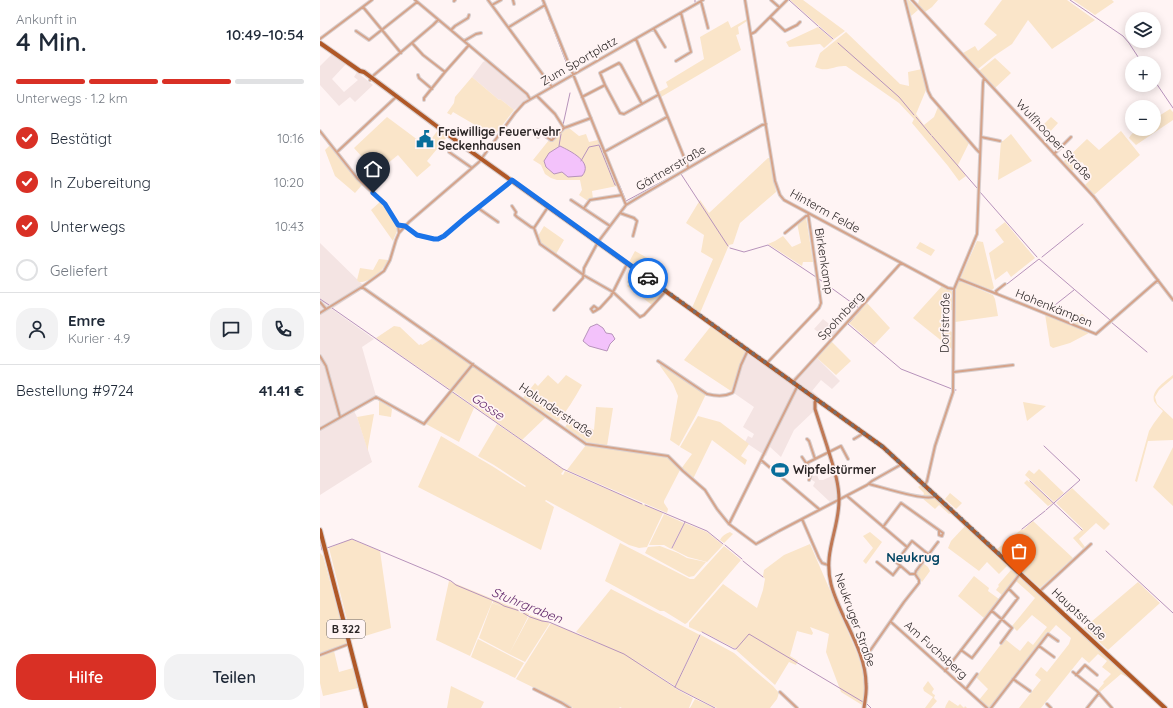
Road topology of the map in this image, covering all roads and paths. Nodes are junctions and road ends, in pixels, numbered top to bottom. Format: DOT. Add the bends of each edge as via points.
graph roads {
  1 [pos="372,0"];
  2 [pos="414,0"];
  3 [pos="488,0"];
  4 [pos="501,0"];
  5 [pos="513,0"];
  6 [pos="543,0"];
  7 [pos="745,0"];
  8 [pos="772,0"];
  9 [pos="787,0"];
  10 [pos="905,0"];
  11 [pos="912,0"];
  12 [pos="702,1"];
  13 [pos="417,2"];
  14 [pos="514,4"];
  15 [pos="492,5"];
  16 [pos="545,6"];
  17 [pos="363,7"];
  18 [pos="779,7"];
  19 [pos="681,13"];
  20 [pos="469,15"];
  21 [pos="770,17"];
  22 [pos="438,20"];
  23 [pos="800,22"];
  24 [pos="508,27"];
  25 [pos="708,28"];
  26 [pos="654,29"];
  27 [pos="381,30"];
  28 [pos="451,30"];
  29 [pos="356,31"];
  30 [pos="482,33"];
  31 [pos="751,34"];
  32 [pos="320,38"];
  33 [pos="636,39"];
  34 [pos="464,41"];
  35 [pos="320,43"];
  36 [pos="412,43"];
  37 [pos="469,45"];
  38 [pos="665,48"];
  39 [pos="401,53"];
  40 [pos="676,61"];
  41 [pos="445,72"];
  42 [pos="418,75"];
  43 [pos="573,75"];
  44 [pos="984,78"];
  45 [pos="371,79"];
  46 [pos="605,85"];
  47 [pos="552,87"];
  48 [pos="432,89"];
  49 [pos="658,94"];
  50 [pos="537,96"];
  51 [pos="396,97"];
  52 [pos="582,98"];
  53 [pos="424,100"];
  54 [pos="530,100"];
  55 [pos="642,104"];
  56 [pos="667,117"];
  57 [pos="591,118"];
  58 [pos="766,124"];
  59 [pos="564,128"];
  60 [pos="320,131"];
  61 [pos="541,133"];
  62 [pos="1071,137"];
  63 [pos="981,138"];
  64 [pos="1000,141"];
  65 [pos="336,152"];
  66 [pos="449,152"];
  67 [pos="604,152"];
  68 [pos="980,153"];
  69 [pos="1054,154"];
  70 [pos="482,158"];
  71 [pos="472,168"];
  72 [pos="688,168"];
  73 [pos="512,180"];
  74 [pos="622,194"];
  75 [pos="571,200"];
  76 [pos="626,205"];
  77 [pos="512,206"];
  78 [pos="549,206"];
  79 [pos="478,208"];
  80 [pos="584,208"];
  81 [pos="620,213"];
  82 [pos="808,214"];
  83 [pos="498,222"];
  84 [pos="398,225"];
  85 [pos="405,226"];
  86 [pos="610,226"];
  87 [pos="534,228"];
  88 [pos="399,233"];
  89 [pos="785,233"];
  90 [pos="633,236"];
  91 [pos="598,242"];
  92 [pos="628,263"];
  93 [pos="901,263"];
  94 [pos="583,276"];
  95 [pos="959,279"];
  96 [pos="1158,280"];
  97 [pos="1005,284"];
  98 [pos="362,287"];
  99 [pos="954,289"];
  100 [pos="666,290"];
  101 [pos="613,292"];
  102 [pos="997,294"];
  103 [pos="1173,300"];
  104 [pos="320,302"];
  105 [pos="326,309"];
  106 [pos="598,309"];
  107 [pos="554,310"];
  108 [pos="320,313"];
  109 [pos="748,350"];
  110 [pos="320,356"];
  111 [pos="658,361"];
  112 [pos="767,363"];
  113 [pos="473,364"];
  114 [pos="1013,365"];
  115 [pos="954,372"];
  116 [pos="793,382"];
  117 [pos="798,385"];
  118 [pos="817,400"];
  119 [pos="340,417"];
  120 [pos="320,429"];
  121 [pos="865,433"];
  122 [pos="854,438"];
  123 [pos="807,439"];
  124 [pos="829,452"];
  125 [pos="802,457"];
  126 [pos="815,459"];
  127 [pos="848,459"];
  128 [pos="761,460"];
  129 [pos="806,463"];
  130 [pos="903,464"];
  131 [pos="809,480"];
  132 [pos="869,484"];
  133 [pos="925,485"];
  134 [pos="847,496"];
  135 [pos="937,496"];
  136 [pos="839,500"];
  137 [pos="819,509"];
  138 [pos="802,519"];
  139 [pos="729,524"];
  140 [pos="883,527"];
  141 [pos="320,530"];
  142 [pos="939,531"];
  143 [pos="938,542"];
  144 [pos="1091,544"];
  145 [pos="907,547"];
  146 [pos="928,554"];
  147 [pos="877,562"];
  148 [pos="828,565"];
  149 [pos="900,566"];
  150 [pos="1020,573"];
  151 [pos="914,574"];
  152 [pos="1008,589"];
  153 [pos="1039,591"];
  154 [pos="992,611"];
  155 [pos="1002,619"];
  156 [pos="891,622"];
  157 [pos="1058,641"];
  158 [pos="1001,643"];
  159 [pos="350,644"];
  160 [pos="1039,646"];
  161 [pos="961,650"];
  162 [pos="320,655"];
  163 [pos="1054,657"];
  164 [pos="862,660"];
  165 [pos="945,671"];
  166 [pos="1072,672"];
  167 [pos="977,674"];
  168 [pos="1076,675"];
  169 [pos="1097,675"];
  170 [pos="1013,679"];
  171 [pos="966,689"];
  172 [pos="534,690"];
  173 [pos="1030,691"];
  174 [pos="780,692"];
  175 [pos="1099,693"];
  176 [pos="1047,704"];
  177 [pos="366,708"];
  178 [pos="570,708"];
  179 [pos="797,708"];
  180 [pos="864,708"];
  181 [pos="987,708"];
  182 [pos="991,708"];
  183 [pos="1051,708"];
  184 [pos="1087,708"];
  185 [pos="1112,708"];
  186 [pos="1166,708"];
  1 -- 17 [label="street"];
  2 -- 13 [label="street"];
  3 -- 15 [label="street"];
  4 -- 15 [label="street"];
  5 -- 14 [label="street"];
  6 -- 16 [label="street"];
  7 -- 31 [label="street, Hinterm Felde"];
  8 -- 18 [label="street"];
  9 -- 18 [label="street"];
  10 -- 68 [label="street" via="928,91"];
  11 -- 44 [label="street, Wulfhooper Straße"];
  12 -- 19 [label="street, Zum Sportplatz"];
  12 -- 25 [label="street"];
  13 -- 22 [label="street"];
  13 -- 27 [label="street"];
  15 -- 24 [label="street"];
  16 -- 24 [label="street"];
  16 -- 43 [label="street"];
  17 -- 27 [label="street"];
  17 -- 32 [label="street"];
  18 -- 21 [label="street"];
  19 -- 26 [label="street, Zum Sportplatz"];
  19 -- 40 [label="street" via="691,52"];
  20 -- 28 [label="street"];
  21 -- 23 [label="street" via="785,31"];
  21 -- 31 [label="street"];
  22 -- 28 [label="street"];
  22 -- 36 [label="street"];
  24 -- 47 [label="street"];
  26 -- 33 [label="street, Zum Sportplatz"];
  26 -- 38 [label="street"];
  27 -- 29 [label="street" via="369,40"];
  27 -- 39 [label="street"];
  28 -- 34 [label="street"];
  30 -- 34 [label="street"];
  31 -- 58 [label="street, Hinterm Felde"];
  33 -- 43 [label="street, Zum Sportplatz"];
  33 -- 49 [label="street"];
  34 -- 37 [label="street"];
  35 -- 45 [label="main road, Hauptstraße"];
  36 -- 39 [label="street"];
  36 -- 41 [label="street"];
  37 -- 41 [label="street"];
  37 -- 54 [label="street" via="527,94"];
  39 -- 45 [label="street"];
  41 -- 48 [label="street"];
  42 -- 48 [label="street"];
  43 -- 47 [label="street, Zum Sportplatz"];
  43 -- 52 [label="street"];
  44 -- 63 [label="street, Dorfstraße"];
  44 -- 69 [label="street, Wulfhooper Straße"];
  45 -- 51 [label="main road, Hauptstraße"];
  46 -- 52 [label="street"];
  46 -- 55 [label="street" via="620,113 624,114"];
  46 -- 55 [label="street" via="600,73 619,63"];
  47 -- 50 [label="street, Zum Sportplatz"];
  48 -- 53 [label="street"];
  49 -- 55 [label="street"];
  49 -- 56 [label="street"];
  50 -- 54 [label="street, Zum Sportplatz"];
  50 -- 59 [label="street" via="555,114"];
  51 -- 65 [label="street"];
  51 -- 70 [label="main road, Hauptstraße"];
  52 -- 57 [label="street"];
  54 -- 70 [label="street, Zum Sportplatz" via="518,109"];
  56 -- 67 [label="street"];
  56 -- 72 [label="street"];
  57 -- 59 [label="street"];
  57 -- 67 [label="street"];
  58 -- 72 [label="street, Gärtnerstraße"];
  58 -- 82 [label="street, Hinterm Felde" via="775,181 780,195"];
  59 -- 61 [label="street" via="552,140"];
  60 -- 65 [label="street"];
  62 -- 69 [label="street"];
  63 -- 64 [label="street"];
  63 -- 68 [label="street, Dorfstraße"];
  65 -- 84 [label="street" via="357,178 385,204"];
  66 -- 71 [label="street"];
  67 -- 74 [label="street"];
  68 -- 95 [label="street, Dorfstraße" via="977,234"];
  69 -- 96 [label="street, Wulfhooper Straße" via="1094,197"];
  70 -- 71 [label="street, Zum Sportplatz"];
  70 -- 73 [label="main road, Hauptstraße"];
  71 -- 85 [label="street, Zum Sportplatz"];
  72 -- 76 [label="street, Gärtnerstraße"];
  73 -- 78 [label="main road, Hauptstraße"];
  73 -- 79 [label="street"];
  74 -- 76 [label="street"];
  74 -- 80 [label="street" via="590,200"];
  75 -- 80 [label="street"];
  76 -- 81 [label="street, Gärtnerstraße"];
  77 -- 87 [label="street" via="515,215"];
  78 -- 87 [label="street"];
  78 -- 91 [label="main road, Hauptstraße"];
  79 -- 83 [label="street"];
  79 -- 85 [label="street" via="438,239 417,235"];
  80 -- 86 [label="street"];
  81 -- 86 [label="street, Gärtnerstraße"];
  81 -- 90 [label="street" via="637,221"];
  82 -- 89 [label="street"];
  82 -- 93 [label="street, Hinterm Felde"];
  82 -- 112 [label="street, Birkenkamp" via="821,303"];
  84 -- 85 [label="street"];
  84 -- 88 [label="street"];
  85 -- 88 [label="street, Zum Sportplatz"];
  86 -- 91 [label="street, Gärtnerstraße"];
  87 -- 94 [label="street" via="540,244"];
  88 -- 98 [label="street" via="384,271"];
  91 -- 92 [label="main road, Hauptstraße"];
  91 -- 94 [label="street, Gärtnerstraße" via="584,268"];
  92 -- 100 [label="main road, Hauptstraße"];
  92 -- 101 [label="street"];
  93 -- 99 [label="street, Hinterm Felde"];
  93 -- 116 [label="street, Spohnberg"];
  94 -- 101 [label="street"];
  94 -- 107 [label="street, Gärtnerstraße"];
  95 -- 99 [label="street, Dorfstraße"];
  95 -- 102 [label="street, Hohenkämpen"];
  96 -- 102 [label="street, Hohenkämpen" via="1096,334"];
  96 -- 103 [label="street, Wulfhooper Straße"];
  97 -- 102 [label="street, Hohenkämpen" via="996,291"];
  98 -- 105 [label="street"];
  98 -- 113 [label="street, Holunderstraße"];
  99 -- 115 [label="street, Dorfstraße"];
  100 -- 101 [label="street" via="640,317"];
  100 -- 109 [label="main road, Hauptstraße"];
  101 -- 106 [label="street"];
  104 -- 105 [label="street"];
  105 -- 108 [label="street"];
  109 -- 111 [label="street" via="733,392 729,395 707,394"];
  109 -- 112 [label="main road, Hauptstraße"];
  110 -- 119 [label="street" via="326,366"];
  112 -- 116 [label="main road, Hauptstraße"];
  113 -- 119 [label="street" via="424,424 376,397"];
  113 -- 139 [label="street, Holunderstraße" via="586,444 668,456 703,488"];
  114 -- 115 [label="street"];
  115 -- 133 [label="street, Dorfstraße" via="952,399 935,446"];
  116 -- 117 [label="main road, Hauptstraße"];
  117 -- 118 [label="main road, Hauptstraße"];
  117 -- 128 [label="street"];
  118 -- 121 [label="main road, Hauptstraße"];
  118 -- 124 [label="street, Neukruger Straße" via="814,408"];
  119 -- 120 [label="street"];
  121 -- 122 [label="street"];
  121 -- 130 [label="main road, Hauptstraße"];
  123 -- 126 [label="street"];
  124 -- 126 [label="street"];
  124 -- 127 [label="street" via="841,446"];
  124 -- 136 [label="street, Neukruger Straße" via="838,483"];
  125 -- 129 [label="street"];
  126 -- 129 [label="street"];
  128 -- 137 [label="street"];
  128 -- 139 [label="street"];
  129 -- 131 [label="street" via="812,474"];
  130 -- 132 [label="street"];
  130 -- 133 [label="main road, Hauptstraße"];
  132 -- 134 [label="street"];
  132 -- 135 [label="street" via="919,496"];
  133 -- 135 [label="main road, Hauptstraße"];
  134 -- 136 [label="street"];
  134 -- 140 [label="street"];
  135 -- 150 [label="main road, Hauptstraße"];
  136 -- 137 [label="street"];
  136 -- 148 [label="street, Neukruger Straße"];
  137 -- 138 [label="street"];
  138 -- 139 [label="street, Holunderstraße" via="756,544"];
  138 -- 148 [label="street" via="819,558 822,563"];
  140 -- 142 [label="street" via="901,503"];
  140 -- 145 [label="street"];
  141 -- 159 [label="main road, B 322"];
  143 -- 146 [label="street"];
  144 -- 153 [label="street"];
  145 -- 146 [label="street" via="912,541"];
  145 -- 149 [label="street" via="896,562"];
  146 -- 151 [label="street"];
  147 -- 149 [label="street" via="893,574"];
  148 -- 164 [label="street, Neukruger Straße" via="834,594"];
  149 -- 151 [label="street"];
  150 -- 152 [label="street"];
  150 -- 153 [label="main road, Hauptstraße"];
  151 -- 156 [label="street" via="919,583"];
  152 -- 154 [label="street"];
  152 -- 155 [label="street" via="1018,598"];
  153 -- 186 [label="main road, Hauptstraße"];
  154 -- 155 [label="street"];
  154 -- 161 [label="street"];
  155 -- 158 [label="street" via="1012,628"];
  155 -- 161 [label="street" via="972,658"];
  156 -- 164 [label="street, Am Fuchsberg"];
  156 -- 165 [label="street, Am Fuchsberg"];
  157 -- 160 [label="street" via="1048,634"];
  159 -- 162 [label="street"];
  159 -- 177 [label="main road, B 322"];
  160 -- 163 [label="street"];
  160 -- 170 [label="street"];
  161 -- 165 [label="street"];
  164 -- 180 [label="street, Neukruger Straße" via="866,684"];
  165 -- 171 [label="street, Am Fuchsberg"];
  166 -- 168 [label="street"];
  167 -- 171 [label="street"];
  168 -- 169 [label="street" via="1085,665"];
  168 -- 175 [label="street"];
  170 -- 173 [label="street"];
  170 -- 182 [label="street"];
  171 -- 181 [label="street, Am Fuchsberg"];
  172 -- 178 [label="street"];
  174 -- 179 [label="street"];
  175 -- 184 [label="street"];
  175 -- 185 [label="street"];
  176 -- 183 [label="street"];
}
